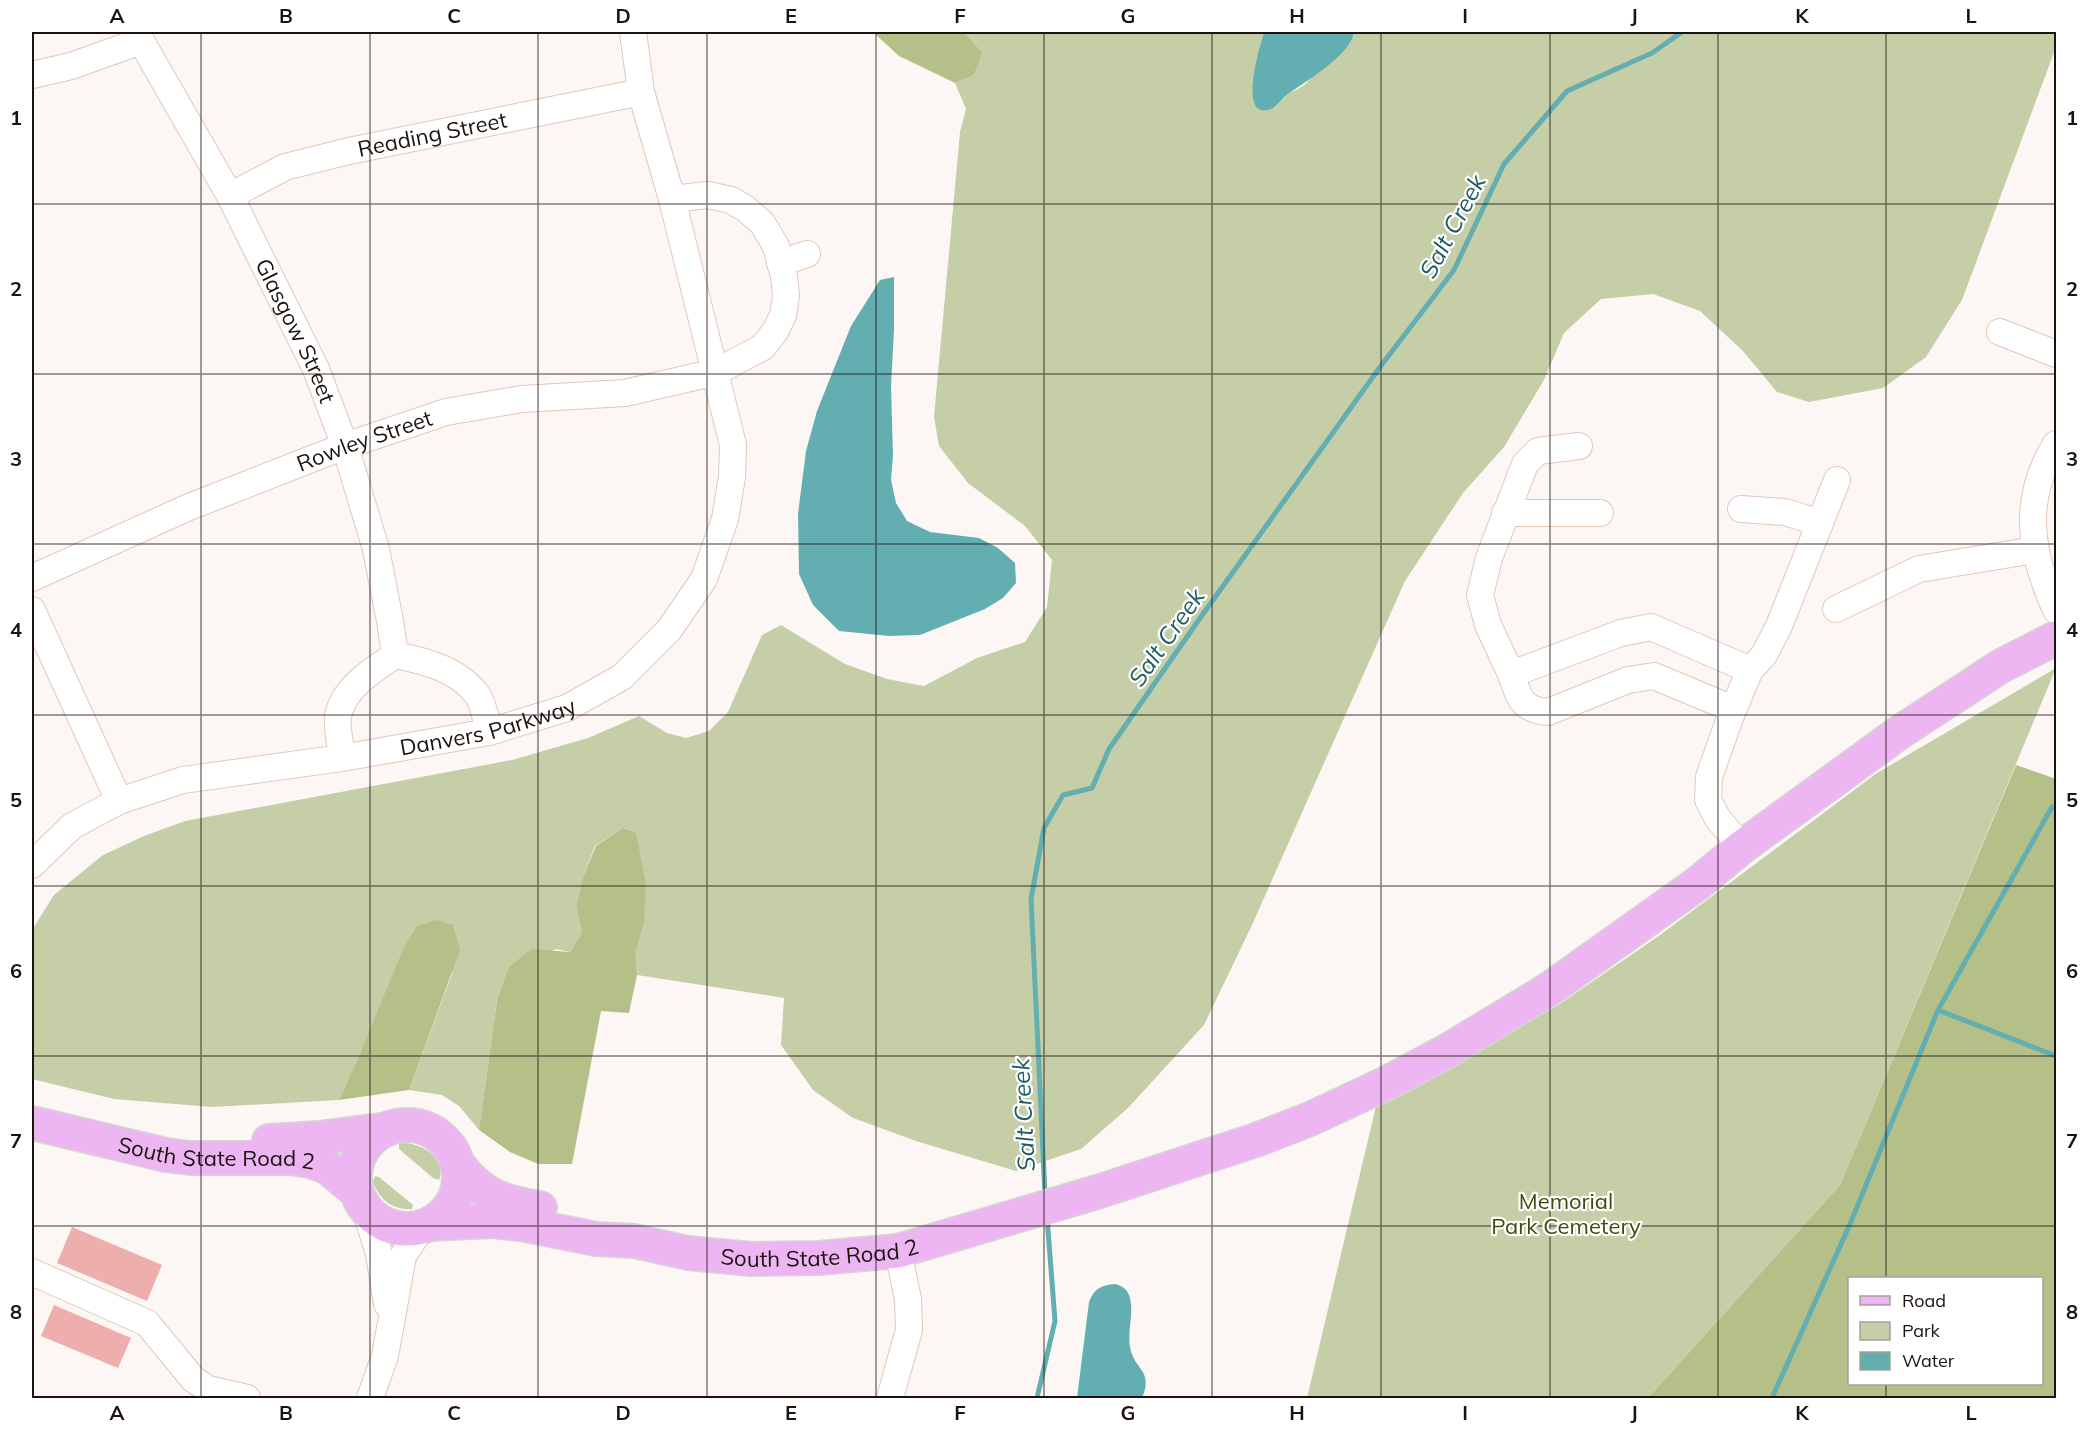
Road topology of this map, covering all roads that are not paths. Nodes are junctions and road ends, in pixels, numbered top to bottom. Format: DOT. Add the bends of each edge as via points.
graph roads {
  1 [pos="633,32"];
  2 [pos="138,36"];
  3 [pos="32,75"];
  4 [pos="641,92"];
  5 [pos="230,196"];
  6 [pos="672,199"];
  7 [pos="807,254"];
  8 [pos="780,263"];
  9 [pos="2000,332"];
  10 [pos="2056,354"];
  11 [pos="716,372"];
  12 [pos="2056,444"];
  13 [pos="345,446"];
  14 [pos="1579,446"];
  15 [pos="1837,480"];
  16 [pos="1741,509"];
  17 [pos="1505,513"];
  18 [pos="1600,513"];
  19 [pos="1820,523"];
  20 [pos="2035,550"];
  21 [pos="32,578"];
  22 [pos="1836,609"];
  23 [pos="32,610"];
  24 [pos="2056,610"];
  25 [pos="2056,638"];
  26 [pos="395,655"];
  27 [pos="1750,670"];
  28 [pos="1510,672"];
  29 [pos="1733,710"];
  30 [pos="489,732"];
  31 [pos="342,758"];
  32 [pos="119,801"];
  33 [pos="1742,847"];
  34 [pos="32,866"];
  35 [pos="32,1123"];
  36 [pos="388,1129"];
  37 [pos="66,1132"];
  38 [pos="458,1164"];
  39 [pos="361,1200"];
  40 [pos="426,1226"];
  41 [pos="634,1241"];
  42 [pos="898,1251"];
  43 [pos="32,1272"];
  44 [pos="390,1322"];
  45 [pos="247,1398"];
  46 [pos="370,1398"];
  47 [pos="890,1398"];
  1 -- 4 [label="street, Danvers Parkway"];
  2 -- 3 [label="street" via="71,66"];
  2 -- 5 [label="street, Glasgow Street"];
  4 -- 5 [label="street, Reading Street" via="349,151 285,168"];
  4 -- 6 [label="street, Danvers Parkway"];
  5 -- 13 [label="street, Glasgow Street" via="316,369"];
  6 -- 8 [label="street" via="708,195 731,200 762,223 776,246"];
  6 -- 11 [label="street, Danvers Parkway"];
  7 -- 8 [label="street"];
  8 -- 11 [label="street" via="786,296 776,330 764,347"];
  9 -- 10 [label="street"];
  11 -- 13 [label="street, Rowley Street" via="625,393 522,399 446,412"];
  11 -- 30 [label="street, Danvers Parkway" via="733,445 732,477 725,519 704,579 669,630 622,677 567,708"];
  12 -- 20 [label="street" via="2045,462 2034,502"];
  13 -- 21 [label="street, Rowley Street" via="189,507"];
  13 -- 26 [label="street, Glasgow Street" via="376,549"];
  14 -- 17 [label="street" via="1538,451 1525,464"];
  15 -- 19 [label="street"];
  16 -- 19 [label="street" via="1785,512"];
  17 -- 18 [label="street"];
  17 -- 28 [label="street" via="1480,595 1488,625"];
  19 -- 27 [label="street" via="1779,626 1764,655"];
  20 -- 22 [label="street" via="1919,569"];
  20 -- 24 [label="street" via="2043,582"];
  23 -- 32 [label="street"];
  25 -- 33 [label="main road, South State Road 2" via="2001,666 1900,732"];
  26 -- 30 [label="street" via="426,661 457,676 479,696"];
  26 -- 31 [label="street" via="365,675 348,694 337,716"];
  27 -- 28 [label="street" via="1651,627 1621,633"];
  27 -- 29 [label="street"];
  28 -- 29 [label="street" via="1520,697 1535,711 1548,712 1628,680 1654,676"];
  29 -- 33 [label="street" via="1709,777 1708,800 1718,819"];
  30 -- 31 [label="street, Danvers Parkway"];
  31 -- 32 [label="street, Danvers Parkway" via="183,780"];
  32 -- 34 [label="street, Danvers Parkway" via="72,826"];
  33 -- 42 [label="main road, South State Road 2" via="1697,884 1548,990 1447,1051 1352,1100 1200,1160"];
  35 -- 37 [label="main road, South State Road 2"];
  36 -- 37 [label="main road, South State Road 2" via="289,1141 235,1142"];
  36 -- 38 [label="main road" via="409,1125 434,1132 447,1144"];
  36 -- 39 [label="main road" via="370,1140 359,1157 355,1177"];
  37 -- 39 [label="main road, South State Road 2" via="190,1158 310,1161 327,1167"];
  38 -- 40 [label="main road" via="459,1185 453,1203"];
  38 -- 41 [label="main road, South State Road 2" via="476,1185 497,1198 574,1215"];
  39 -- 40 [label="main road" via="380,1222 391,1227"];
  39 -- 44 [label="street" via="379,1254"];
  40 -- 41 [label="main road, South State Road 2" via="492,1221 596,1239"];
  40 -- 44 [label="street" via="403,1256"];
  41 -- 42 [label="main road, South State Road 2" via="688,1253 751,1259"];
  42 -- 47 [label="street" via="908,1299 909,1330"];
  43 -- 45 [label="street" via="147,1323 193,1379 208,1389"];
  44 -- 46 [label="street" via="385,1356"];
}
